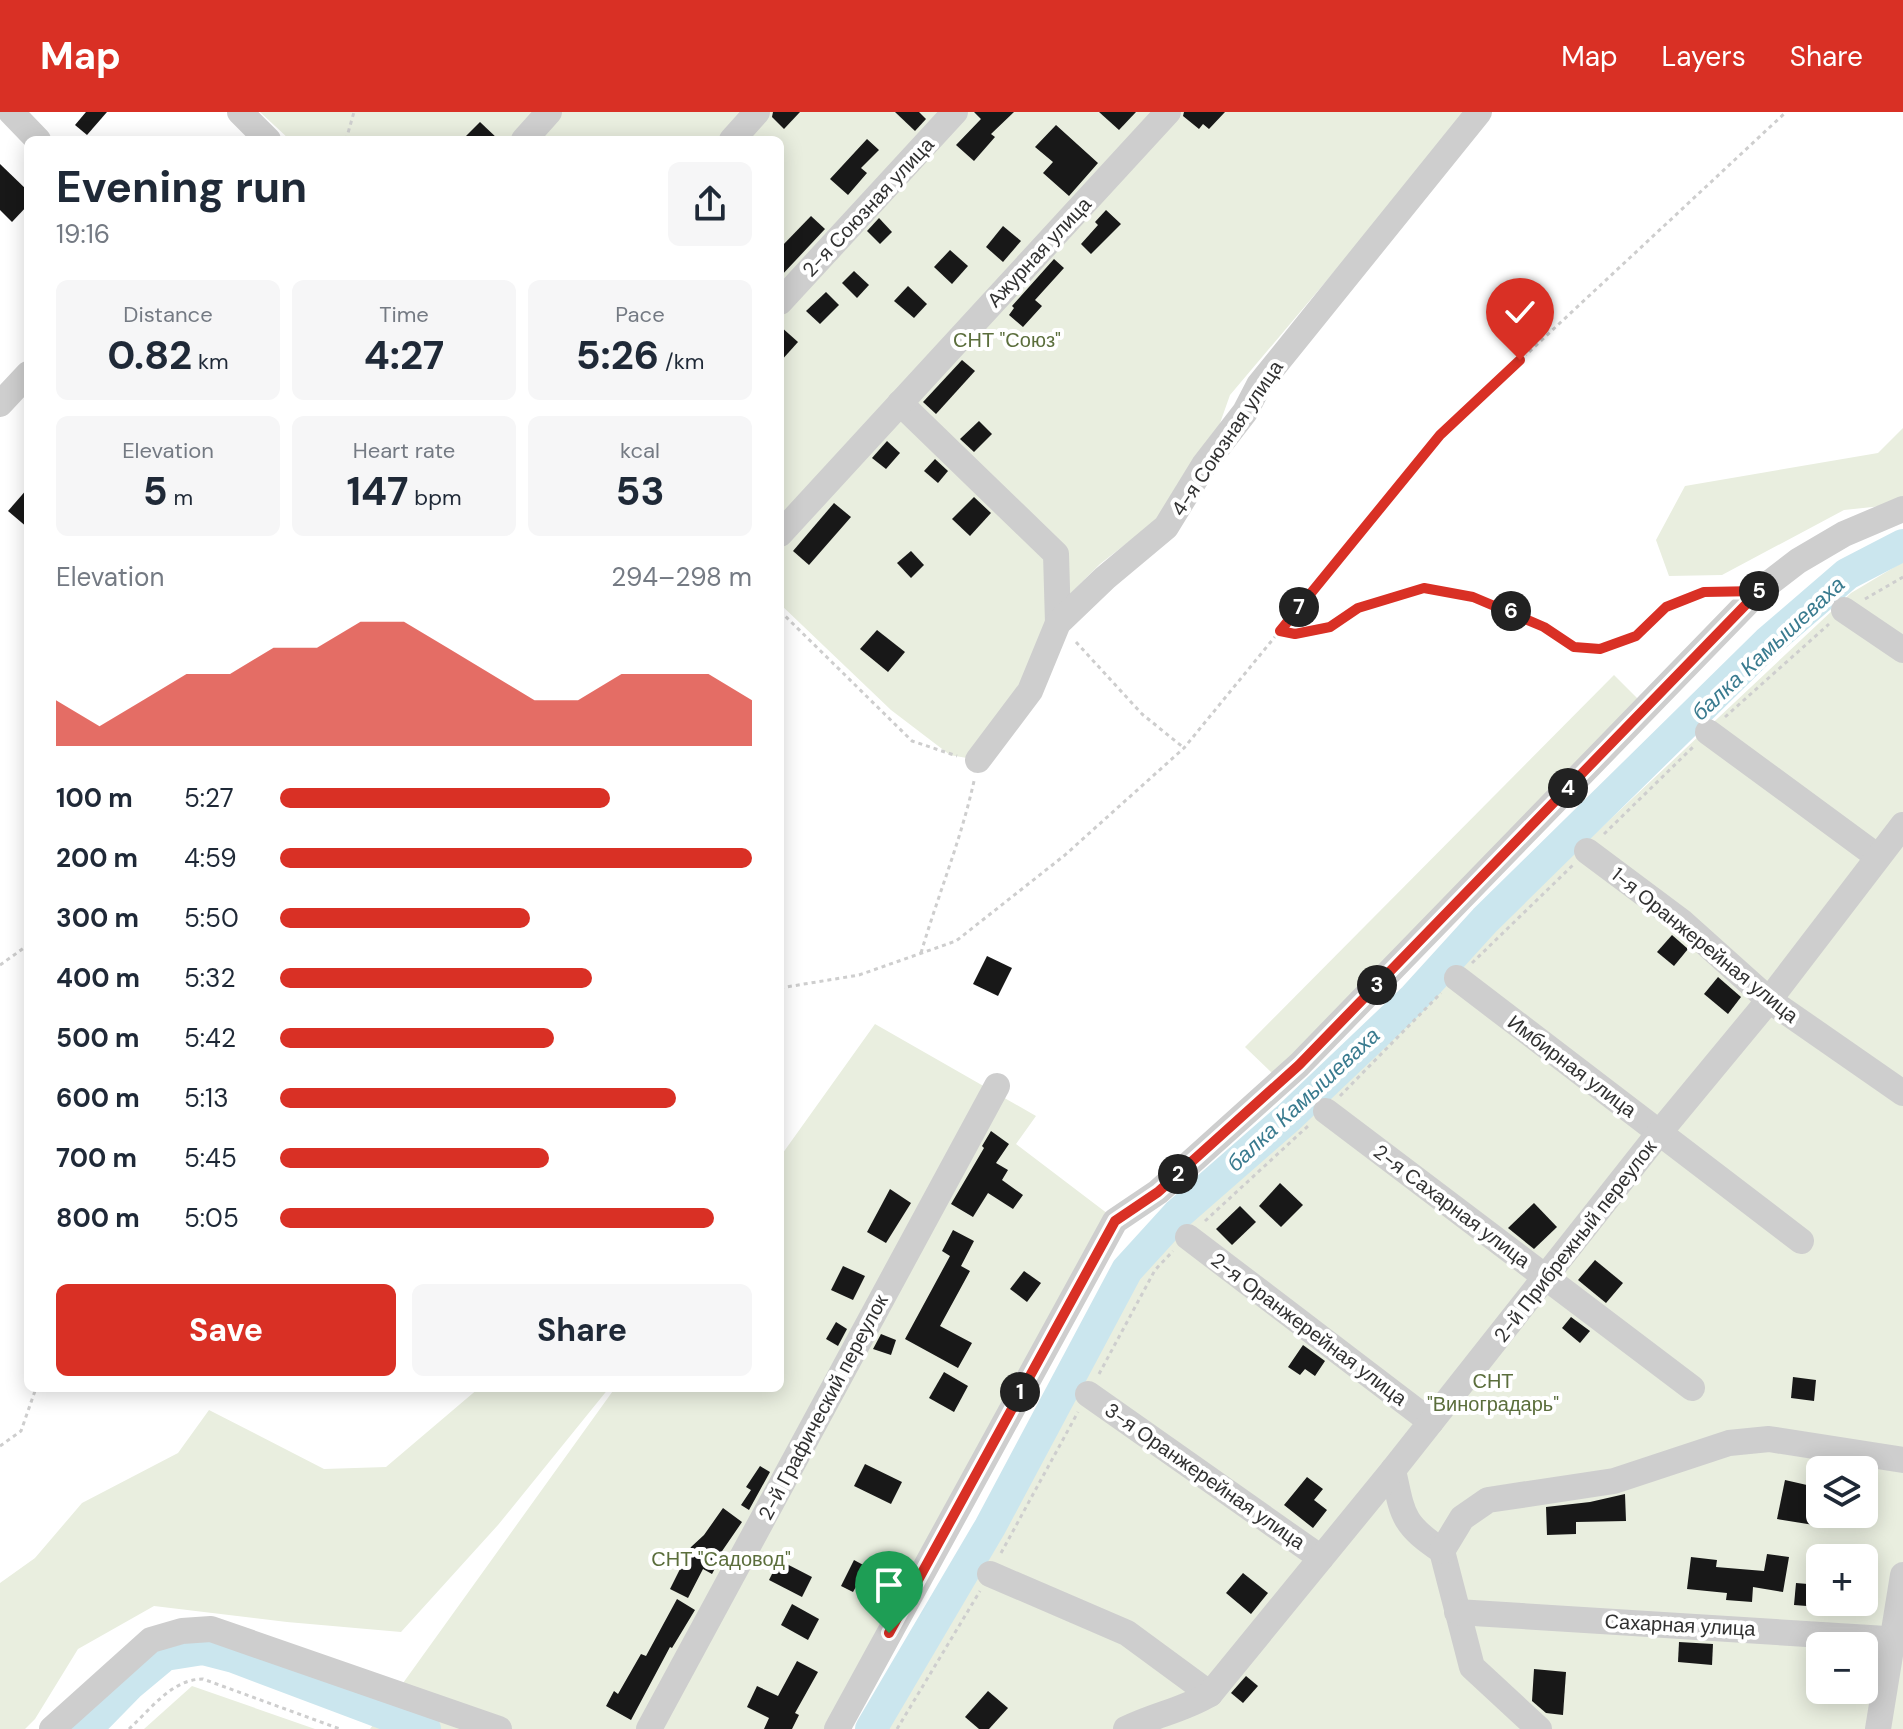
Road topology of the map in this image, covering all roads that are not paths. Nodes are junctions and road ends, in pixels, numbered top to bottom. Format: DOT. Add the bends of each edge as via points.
graph roads {
  1 [pos="11,112"];
  2 [pos="240,112"];
  3 [pos="549,112"];
  4 [pos="757,112"];
  5 [pos="955,112"];
  6 [pos="1168,112"];
  7 [pos="1479,112"];
  8 [pos="34,136"];
  9 [pos="264,136"];
  10 [pos="528,136"];
  11 [pos="736,136"];
  12 [pos="784,298"];
  13 [pos="24,378"];
  14 [pos="900,403"];
  15 [pos="0,404"];
  16 [pos="1903,509"];
  17 [pos="784,530"];
  18 [pos="1844,610"];
  19 [pos="1058,623"];
  20 [pos="1903,650"];
  21 [pos="1708,732"];
  22 [pos="978,760"];
  23 [pos="1903,825"];
  24 [pos="1587,851"];
  25 [pos="1878,857"];
  26 [pos="1457,978"];
  27 [pos="1769,1000"];
  28 [pos="997,1086"];
  29 [pos="1903,1093"];
  30 [pos="1326,1111"];
  31 [pos="1659,1133"];
  32 [pos="1188,1237"];
  33 [pos="1801,1241"];
  34 [pos="1546,1277"];
  35 [pos="1692,1388"];
  36 [pos="1088,1394"];
  37 [pos="1431,1422"];
  38 [pos="1903,1460"];
  39 [pos="1393,1470"];
  40 [pos="1442,1551"];
  41 [pos="1321,1558"];
  42 [pos="990,1574"];
  43 [pos="1903,1575"];
  44 [pos="1457,1612"];
  45 [pos="1897,1638"];
  46 [pos="1210,1694"];
  47 [pos="52,1729"];
  48 [pos="499,1729"];
  49 [pos="649,1729"];
  50 [pos="837,1729"];
  51 [pos="1126,1729"];
  52 [pos="1539,1729"];
  53 [pos="1878,1729"];
  1 -- 8 [label="street"];
  2 -- 9 [label="street"];
  3 -- 10 [label="street"];
  4 -- 11 [label="street"];
  5 -- 12 [label="street, 2-я Союзная улица"];
  6 -- 14 [label="street, Ажурная улица"];
  7 -- 19 [label="street, 4-я Союзная улица" via="1259,385 1166,527"];
  13 -- 15 [label="street"];
  14 -- 17 [label="street, Ажурная улица"];
  14 -- 19 [label="street" via="1056,554"];
  16 -- 50 [label="street" via="1844,534 1759,591 1299,1065 1158,1192 1115,1221"];
  18 -- 20 [label="street"];
  19 -- 22 [label="street, 4-я Союзная улица" via="1030,691"];
  21 -- 25 [label="street"];
  23 -- 25 [label="street, 2-й Прибрежный переулок"];
  24 -- 27 [label="street, 1-я Оранжерейная улица" via="1682,922"];
  25 -- 27 [label="street, 2-й Прибрежный переулок"];
  26 -- 31 [label="street, Имбирная улица"];
  27 -- 29 [label="street, 1-я Оранжерейная улица"];
  27 -- 31 [label="street, 2-й Прибрежный переулок"];
  28 -- 49 [label="street, 2-й Графический переулок"];
  30 -- 34 [label="street, 2-я Сахарная улица"];
  31 -- 33 [label="street, Имбирная улица"];
  31 -- 34 [label="street, 2-й Прибрежный переулок"];
  32 -- 37 [label="street, 2-я Оранжерейная улица"];
  34 -- 35 [label="street, 2-я Сахарная улица"];
  34 -- 37 [label="street, 2-й Прибрежный переулок"];
  36 -- 41 [label="street, 3-я Оранжерейная улица"];
  37 -- 39 [label="street, 2-й Прибрежный переулок"];
  38 -- 40 [label="street" via="1769,1439 1729,1443 1614,1481 1488,1500 1462,1518"];
  39 -- 40 [label="street" via="1402,1515"];
  39 -- 41 [label="street, 2-й Прибрежный переулок"];
  40 -- 44 [label="street"];
  41 -- 46 [label="street, 2-й Прибрежный переулок"];
  42 -- 46 [label="street" via="1127,1633"];
  43 -- 45 [label="street"];
  44 -- 45 [label="street, Сахарная улица"];
  44 -- 52 [label="street" via="1472,1667"];
  45 -- 53 [label="street"];
  46 -- 51 [label="street, 2-й Прибрежный переулок"];
  47 -- 48 [label="street" via="151,1640 211,1629"];
}
